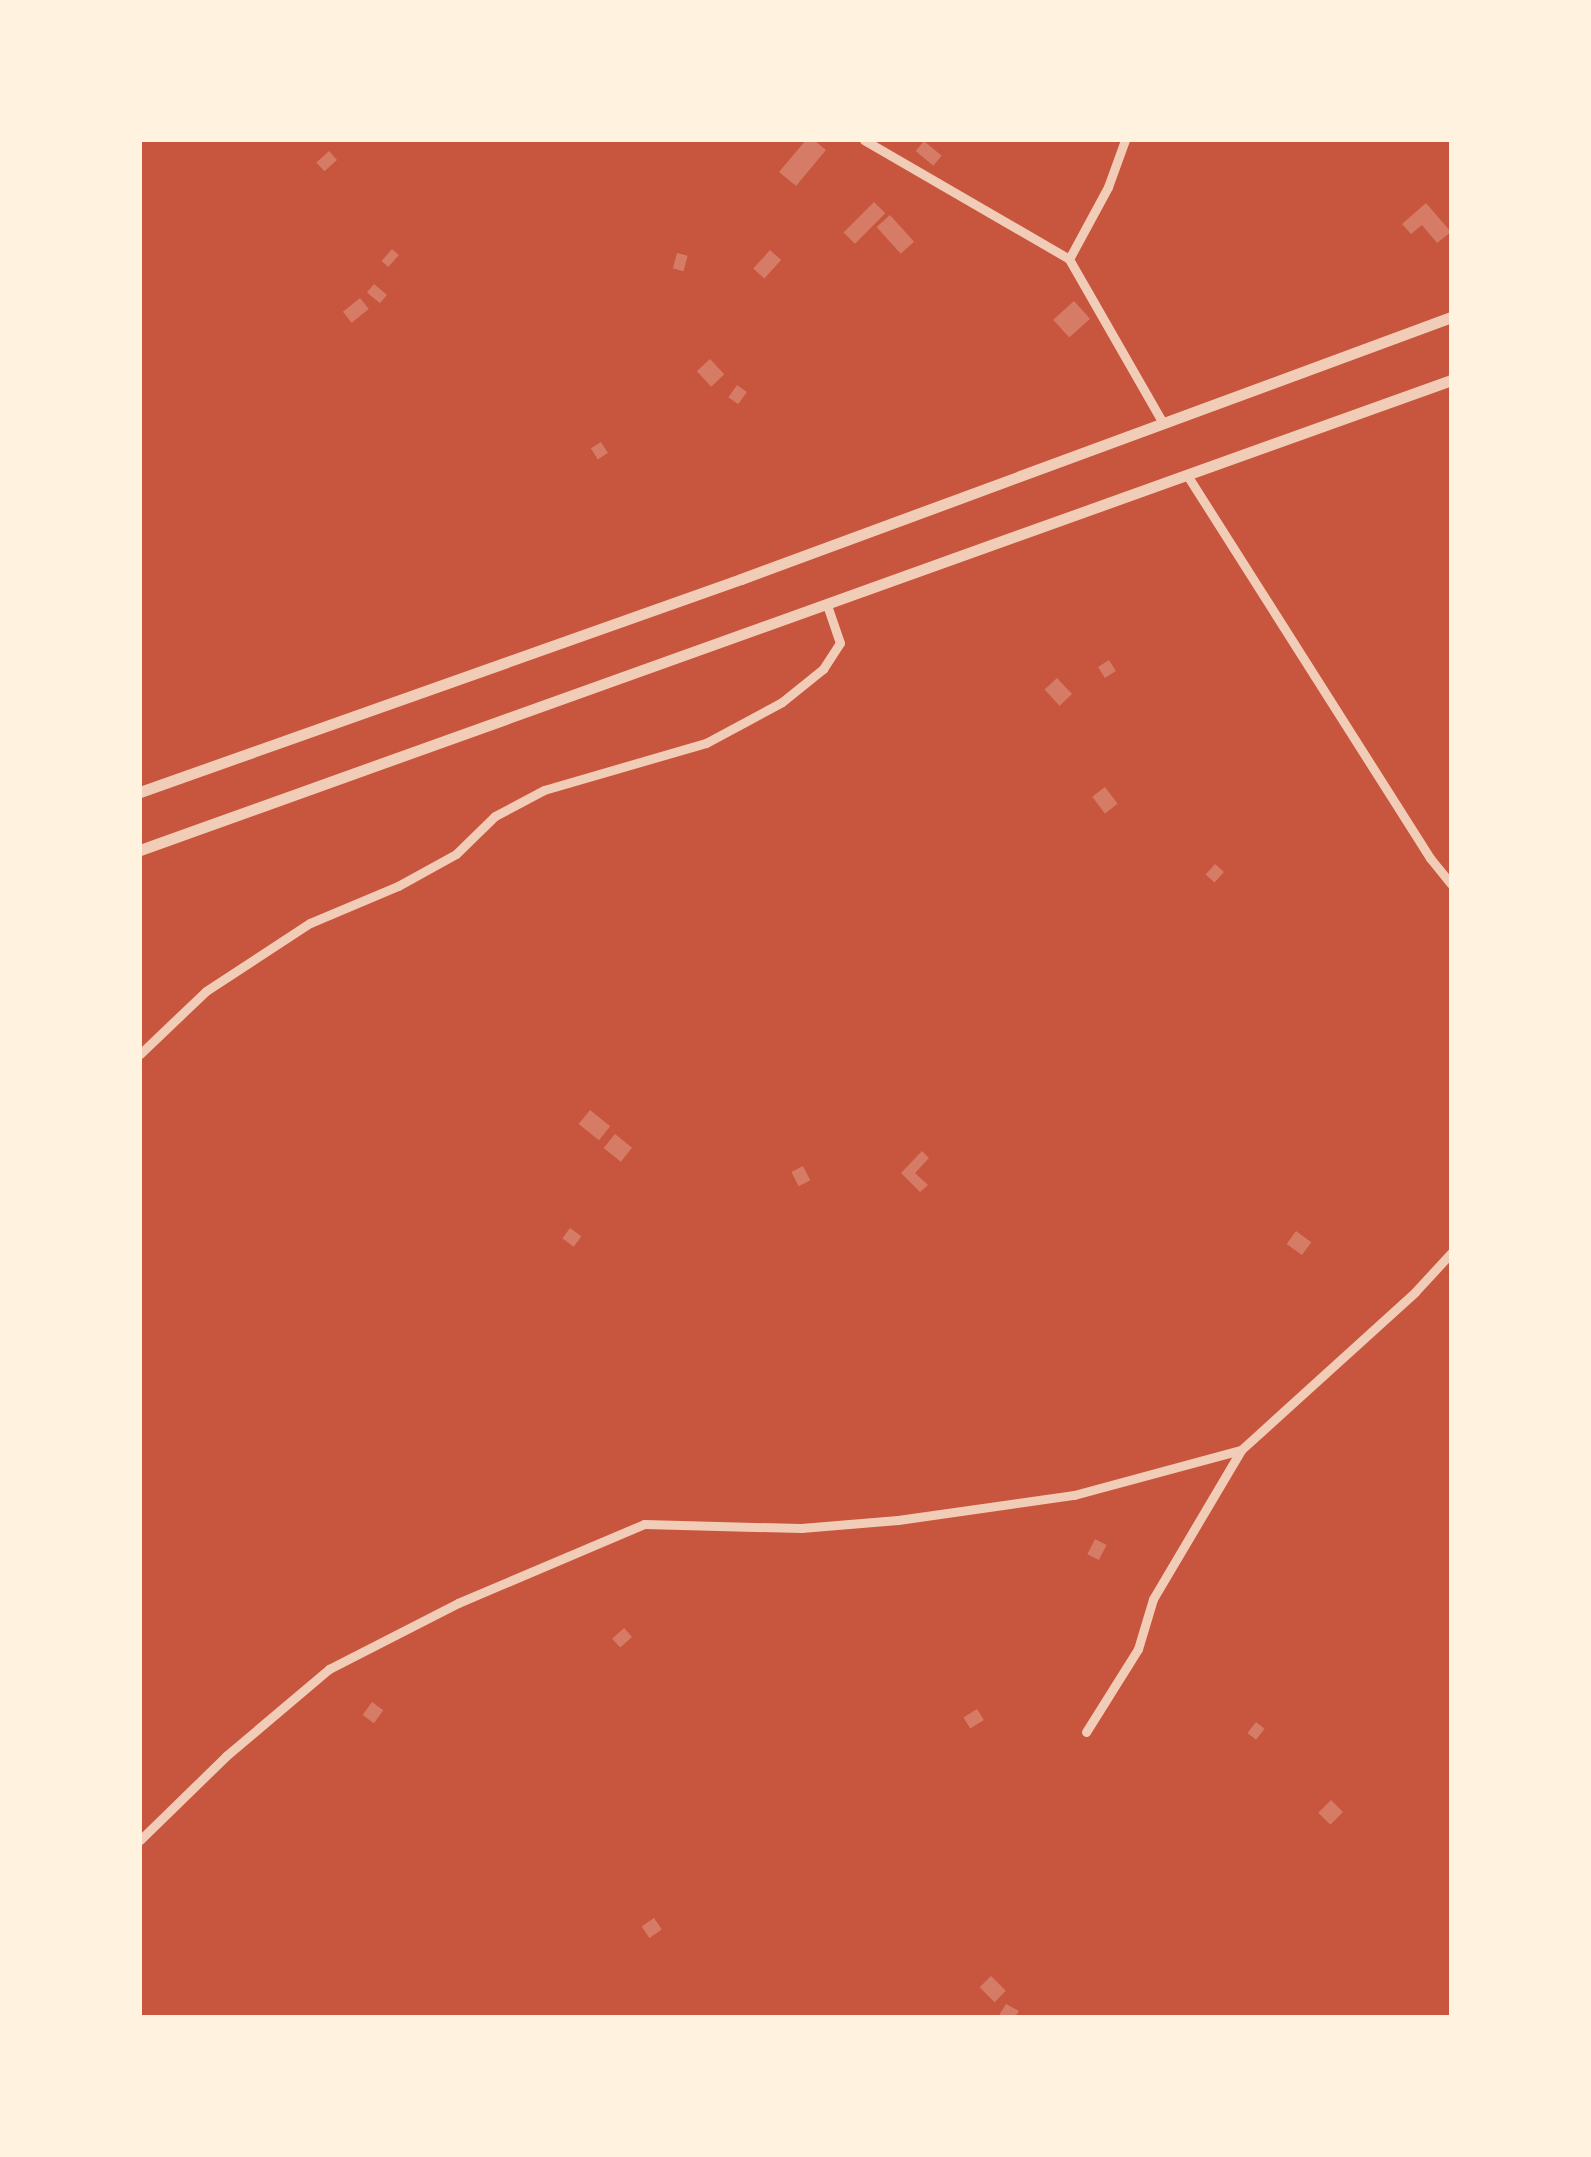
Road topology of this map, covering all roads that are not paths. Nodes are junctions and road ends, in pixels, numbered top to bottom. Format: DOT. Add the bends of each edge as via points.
graph roads {
  1 [pos="864,140"];
  2 [pos="1125,140"];
  3 [pos="1069,259"];
  4 [pos="1451,317"];
  5 [pos="1451,380"];
  6 [pos="1163,423"];
  7 [pos="1187,476"];
  8 [pos="827,605"];
  9 [pos="140,792"];
  10 [pos="140,850"];
  11 [pos="1451,884"];
  12 [pos="140,1054"];
  13 [pos="1451,1253"];
  14 [pos="1240,1450"];
  15 [pos="1086,1732"];
  16 [pos="140,1840"];
  1 -- 3 [label="street"];
  2 -- 3 [label="street" via="1108,188"];
  3 -- 6 [label="street"];
  4 -- 6 [label="street"];
  5 -- 7 [label="street"];
  6 -- 9 [label="street"];
  7 -- 8 [label="street"];
  7 -- 11 [label="street"];
  8 -- 10 [label="street"];
  8 -- 12 [label="street" via="840,642 823,669 782,702 706,743 544,790 495,816 456,854 310,923 206,990"];
  13 -- 14 [label="street"];
  14 -- 15 [label="street" via="1153,1598 1138,1649"];
  14 -- 16 [label="street" via="1074,1495 898,1520 801,1528 644,1524 458,1602 329,1669"];
}
